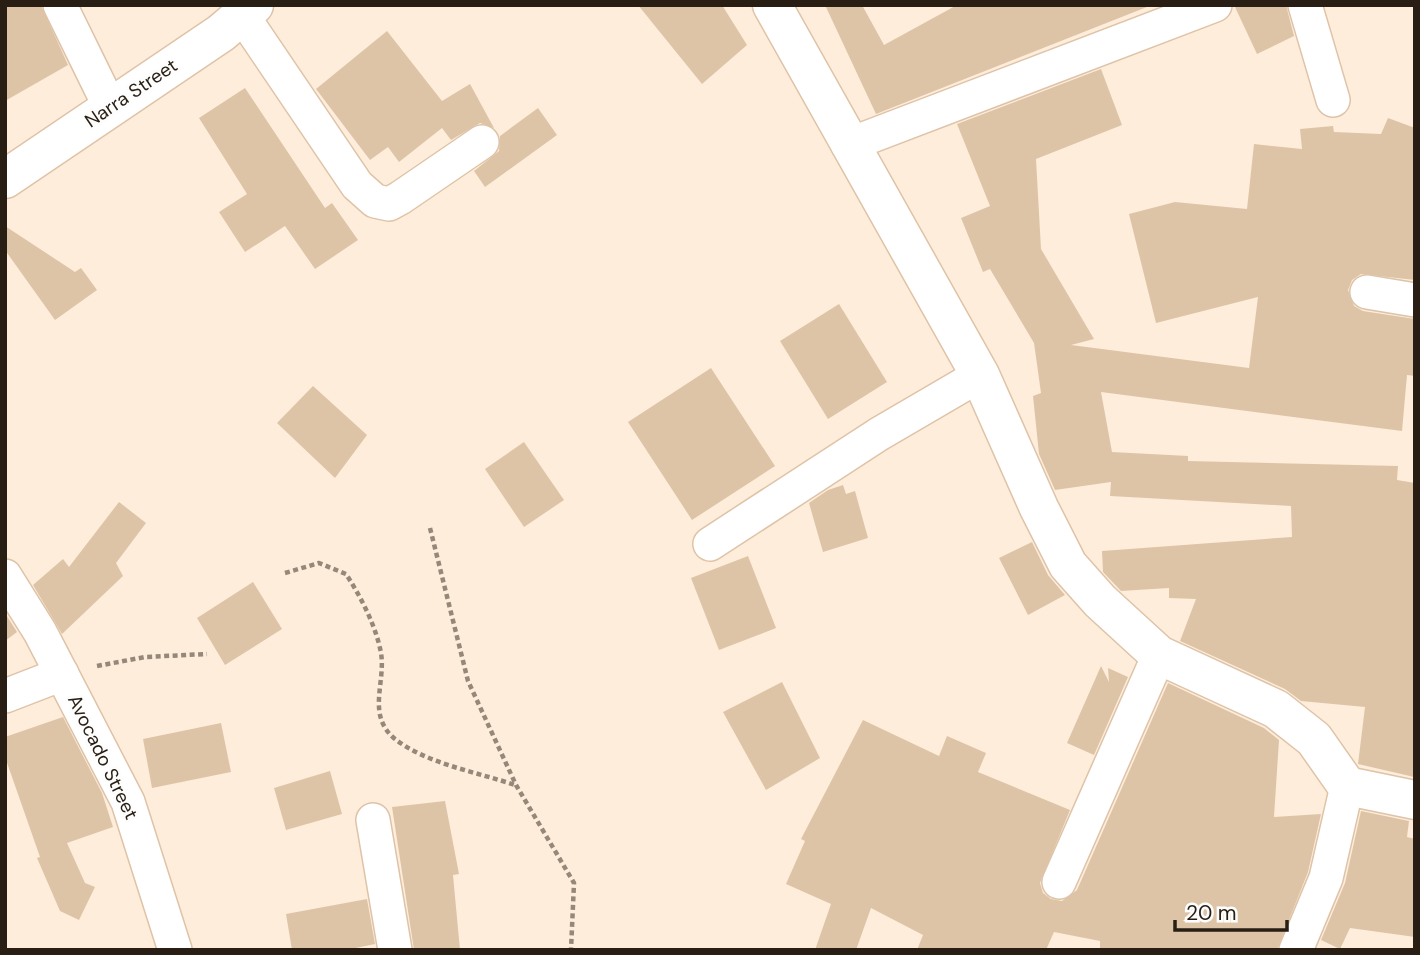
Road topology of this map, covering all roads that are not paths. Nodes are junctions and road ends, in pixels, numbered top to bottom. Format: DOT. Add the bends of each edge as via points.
graph roads {
  1 [pos="60,5"];
  2 [pos="772,5"];
  3 [pos="1214,5"];
  4 [pos="1305,5"];
  5 [pos="248,10"];
  6 [pos="1333,100"];
  7 [pos="110,107"];
  8 [pos="482,142"];
  9 [pos="848,145"];
  10 [pos="5,178"];
  11 [pos="1367,292"];
  12 [pos="1415,300"];
  13 [pos="980,375"];
  14 [pos="710,544"];
  15 [pos="5,576"];
  16 [pos="1160,655"];
  17 [pos="62,674"];
  18 [pos="5,696"];
  19 [pos="1347,786"];
  20 [pos="1415,800"];
  21 [pos="373,820"];
  22 [pos="1059,882"];
  23 [pos="175,950"];
  24 [pos="395,950"];
  25 [pos="1296,950"];
  1 -- 7 [label="street"];
  2 -- 9 [label="street"];
  3 -- 9 [label="street"];
  4 -- 6 [label="street"];
  5 -- 7 [label="street, Narra Street" via="222,33"];
  5 -- 8 [label="street" via="357,185 375,201 389,204 400,198"];
  7 -- 10 [label="street, Narra Street"];
  9 -- 13 [label="street"];
  11 -- 12 [label="street"];
  13 -- 14 [label="street" via="879,433"];
  13 -- 16 [label="street" via="1068,565"];
  15 -- 17 [label="street, Avocado Street"];
  16 -- 19 [label="street" via="1276,709 1314,739"];
  16 -- 22 [label="street"];
  17 -- 18 [label="street"];
  17 -- 23 [label="street, Avocado Street" via="128,802"];
  19 -- 20 [label="street"];
  19 -- 25 [label="street" via="1326,878"];
  21 -- 24 [label="street"];
}
